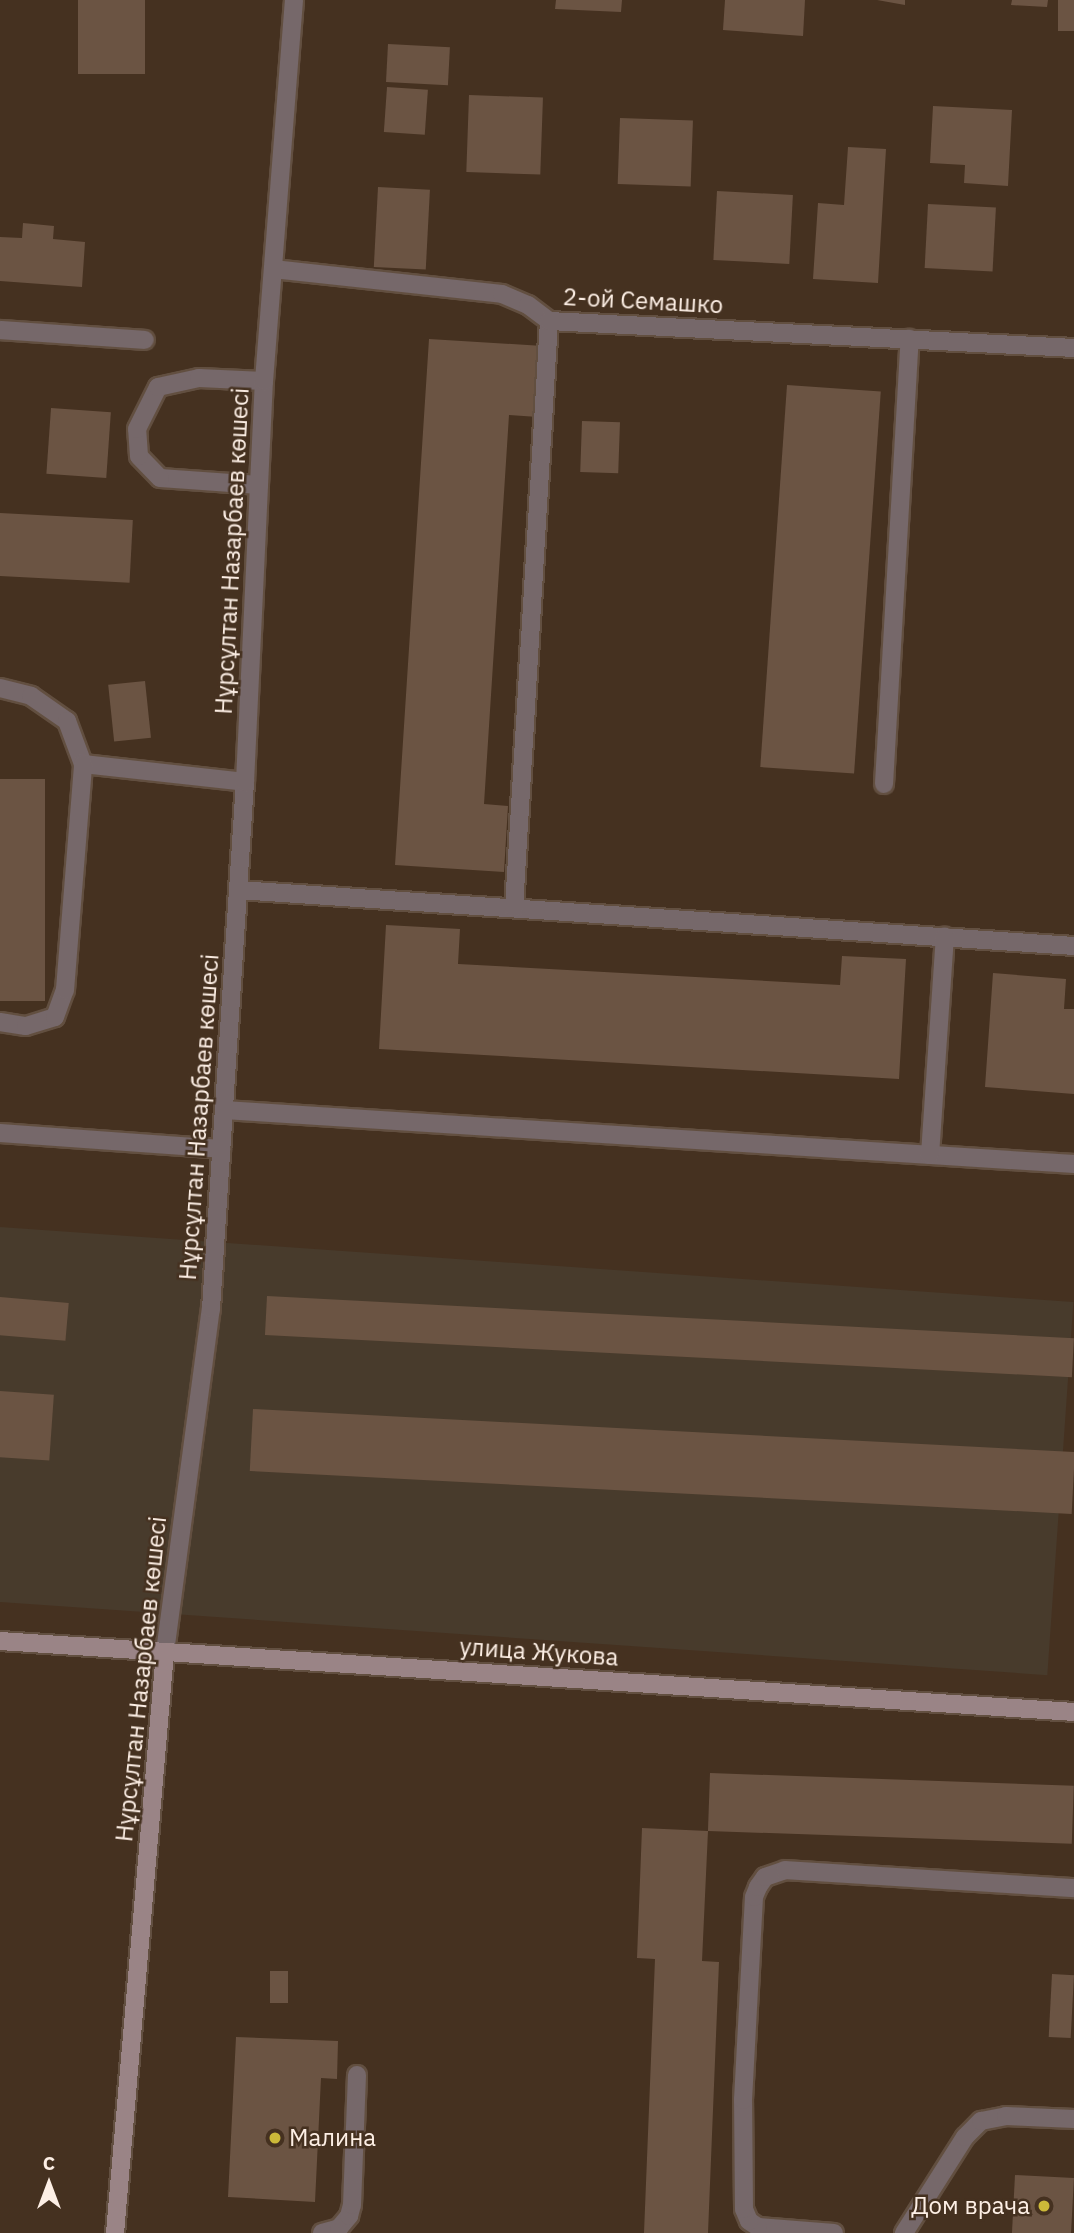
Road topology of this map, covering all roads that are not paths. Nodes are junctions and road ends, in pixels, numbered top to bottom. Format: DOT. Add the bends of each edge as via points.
graph roads {
  1 [pos="294,0"];
  2 [pos="273,269"];
  3 [pos="549,321"];
  4 [pos="0,330"];
  5 [pos="910,339"];
  6 [pos="145,340"];
  7 [pos="1074,348"];
  8 [pos="264,381"];
  9 [pos="259,485"];
  10 [pos="0,688"];
  11 [pos="82,764"];
  12 [pos="245,782"];
  13 [pos="884,784"];
  14 [pos="238,890"];
  15 [pos="514,908"];
  16 [pos="946,937"];
  17 [pos="1074,946"];
  18 [pos="0,1022"];
  19 [pos="224,1110"];
  20 [pos="0,1133"];
  21 [pos="221,1149"];
  22 [pos="930,1155"];
  23 [pos="1074,1164"];
  24 [pos="0,1641"];
  25 [pos="165,1652"];
  26 [pos="1074,1712"];
  27 [pos="1074,1888"];
  28 [pos="357,2075"];
  29 [pos="1074,2119"];
  30 [pos="115,2233"];
  31 [pos="322,2233"];
  32 [pos="834,2233"];
  33 [pos="904,2233"];
  1 -- 2 [label="street, Нұрсұлтан Назарбаев көшесі"];
  2 -- 3 [label="street, 2-ой Семашко" via="502,294"];
  2 -- 8 [label="street, Нұрсұлтан Назарбаев көшесі"];
  3 -- 5 [label="street, 2-ой Семашко"];
  3 -- 15 [label="street"];
  4 -- 6 [label="street"];
  5 -- 7 [label="street, 2-ой Семашко"];
  5 -- 13 [label="street"];
  8 -- 9 [label="street, Нұрсұлтан Назарбаев көшесі"];
  8 -- 9 [label="street" via="198,379 158,387 137,429 139,456 160,478"];
  9 -- 12 [label="street, Нұрсұлтан Назарбаев көшесі"];
  10 -- 11 [label="street" via="31,696 66,721"];
  11 -- 12 [label="street"];
  11 -- 18 [label="street" via="65,990 55,1017 26,1026"];
  12 -- 14 [label="street, Нұрсұлтан Назарбаев көшесі"];
  14 -- 15 [label="street"];
  14 -- 19 [label="street, Нұрсұлтан Назарбаев көшесі"];
  15 -- 16 [label="street"];
  16 -- 17 [label="street"];
  16 -- 22 [label="street"];
  19 -- 21 [label="street, Нұрсұлтан Назарбаев көшесі"];
  19 -- 22 [label="street"];
  20 -- 21 [label="street"];
  21 -- 25 [label="street, Нұрсұлтан Назарбаев көшесі" via="211,1308"];
  22 -- 23 [label="street"];
  24 -- 25 [label="main road, улица Жукова"];
  25 -- 26 [label="main road, улица Жукова"];
  25 -- 30 [label="main road, Нұрсұлтан Назарбаев көшесі"];
  27 -- 32 [label="street" via="785,1870 765,1877 758,1887 743,2100 744,2209 758,2227"];
  28 -- 31 [label="street" via="352,2205 339,2228"];
  29 -- 33 [label="street" via="1006,2116 981,2121 965,2137"];
}
